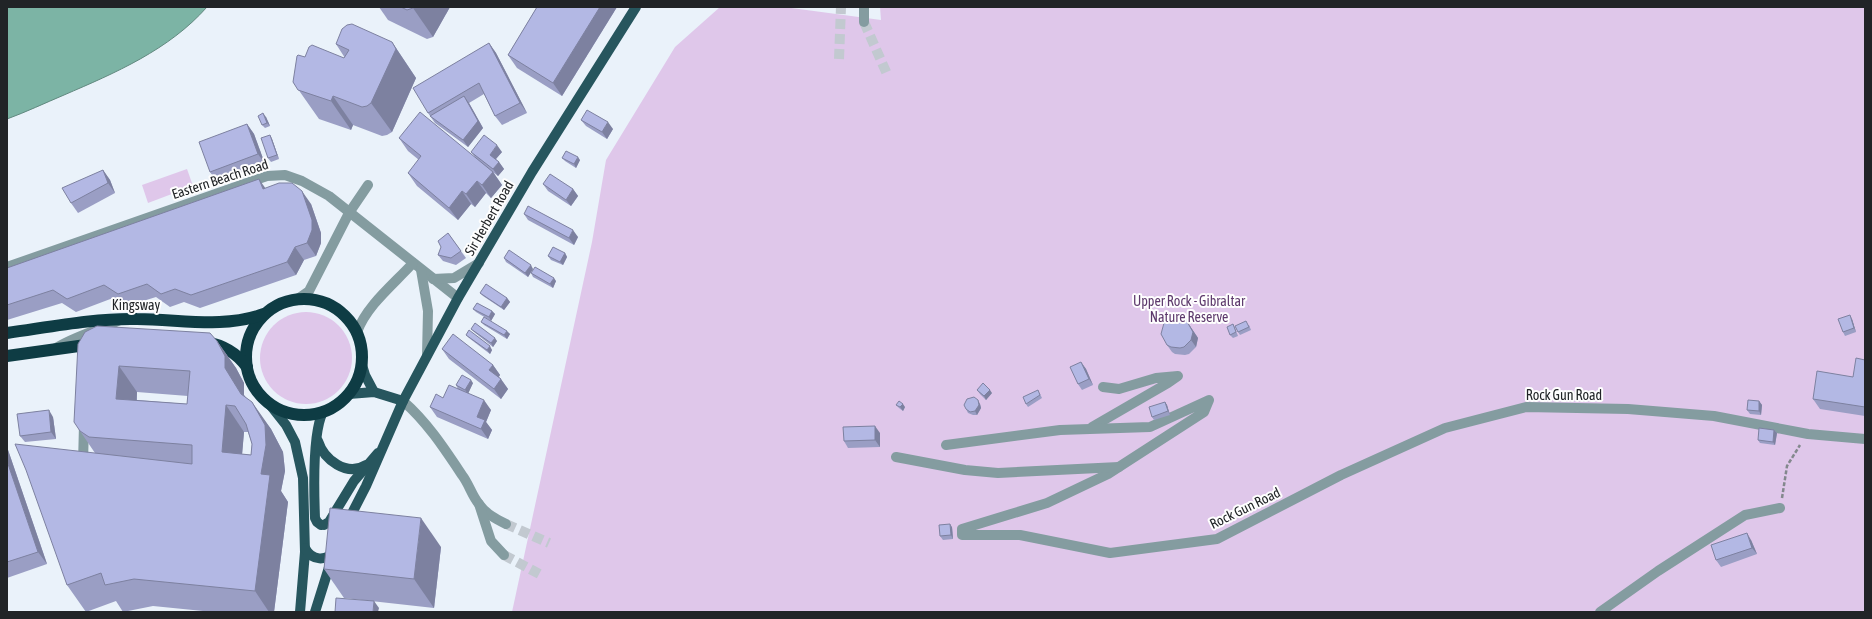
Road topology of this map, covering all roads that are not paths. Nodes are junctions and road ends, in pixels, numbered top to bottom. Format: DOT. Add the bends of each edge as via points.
graph roads {
  1 [pos="636,7"];
  2 [pos="864,7"];
  3 [pos="864,22"];
  4 [pos="368,185"];
  5 [pos="349,213"];
  6 [pos="479,263"];
  7 [pos="7,267"];
  8 [pos="417,267"];
  9 [pos="433,279"];
  10 [pos="298,298"];
  11 [pos="458,298"];
  12 [pos="265,313"];
  13 [pos="121,319"];
  14 [pos="357,332"];
  15 [pos="7,333"];
  16 [pos="191,340"];
  17 [pos="98,346"];
  18 [pos="56,348"];
  19 [pos="427,355"];
  20 [pos="7,356"];
  21 [pos="362,365"];
  22 [pos="247,367"];
  23 [pos="1103,387"];
  24 [pos="374,392"];
  25 [pos="349,394"];
  26 [pos="267,401"];
  27 [pos="403,401"];
  28 [pos="85,412"];
  29 [pos="323,412"];
  30 [pos="1090,428"];
  31 [pos="316,436"];
  32 [pos="1865,439"];
  33 [pos="946,445"];
  34 [pos="380,450"];
  35 [pos="896,457"];
  36 [pos="368,464"];
  37 [pos="83,466"];
  38 [pos="1119,467"];
  39 [pos="478,504"];
  40 [pos="1780,508"];
  41 [pos="506,524"];
  42 [pos="322,525"];
  43 [pos="305,534"];
  44 [pos="338,540"];
  45 [pos="305,548"];
  46 [pos="504,555"];
  47 [pos="300,612"];
  48 [pos="315,612"];
  49 [pos="1600,612"];
  1 -- 6 [label="main road, Sir Herbert Road" via="532,172"];
  2 -- 3 [label="street"];
  4 -- 5 [label="street"];
  5 -- 7 [label="street, Eastern Beach Road" via="329,196 302,181 285,175 267,176"];
  5 -- 8 [label="street, Eastern Beach Road"];
  5 -- 10 [label="street" via="309,292"];
  6 -- 9 [label="street" via="454,278"];
  6 -- 11 [label="main road, Sir Herbert Road"];
  8 -- 9 [label="street, Eastern Beach Road"];
  8 -- 14 [label="street" via="371,308"];
  8 -- 19 [label="street" via="428,311"];
  9 -- 11 [label="street, Eastern Beach Road"];
  10 -- 12 [label="highway" via="281,303"];
  10 -- 14 [label="highway" via="316,299 333,306 347,317"];
  11 -- 19 [label="main road, Sir Herbert Road"];
  12 -- 13 [label="highway, Kingsway" via="225,323"];
  12 -- 22 [label="highway" via="251,332 247,344"];
  13 -- 15 [label="highway, Kingsway"];
  13 -- 18 [label="street"];
  14 -- 21 [label="highway" via="362,348"];
  16 -- 22 [label="highway" via="225,347 233,351"];
  17 -- 18 [label="highway"];
  18 -- 20 [label="highway"];
  19 -- 27 [label="main road, Sir Herbert Road"];
  21 -- 24 [label="main road"];
  21 -- 25 [label="highway" via="360,375"];
  22 -- 26 [label="highway" via="254,386"];
  23 -- 30 [label="street" via="1118,389 1156,378 1178,376"];
  24 -- 25 [label="main road"];
  24 -- 27 [label="main road"];
  25 -- 29 [label="highway" via="341,402"];
  26 -- 29 [label="highway" via="297,415"];
  26 -- 43 [label="main road" via="286,425 297,448 303,478"];
  27 -- 34 [label="main road, Sir Herbert Road"];
  27 -- 39 [label="street" via="420,416 438,439 470,486"];
  28 -- 37 [label="street"];
  29 -- 31 [label="main road"];
  30 -- 33 [label="street"];
  30 -- 38 [label="street, Rock Gun Road" via="1150,427 1209,400 1204,412"];
  31 -- 36 [label="main road" via="321,451 332,462 352,469"];
  31 -- 42 [label="main road" via="315,518"];
  32 -- 38 [label="street, Rock Gun Road" via="1808,434 1714,416 1628,409 1526,407 1445,428 1341,475 1217,539 1110,553 1020,535 962,535 962,529 1047,503"];
  34 -- 36 [label="main road"];
  34 -- 44 [label="main road"];
  35 -- 38 [label="street" via="965,470 998,472"];
  36 -- 42 [label="main road" via="354,481 329,522"];
  39 -- 41 [label="street" via="490,516"];
  39 -- 46 [label="street" via="491,541"];
  40 -- 49 [label="street" via="1745,515"];
  42 -- 43 [label="main road" via="312,527"];
  42 -- 44 [label="main road"];
  43 -- 45 [label="main road"];
  44 -- 45 [label="main road" via="327,558 316,558"];
  44 -- 48 [label="main road"];
  45 -- 47 [label="main road"];
}
